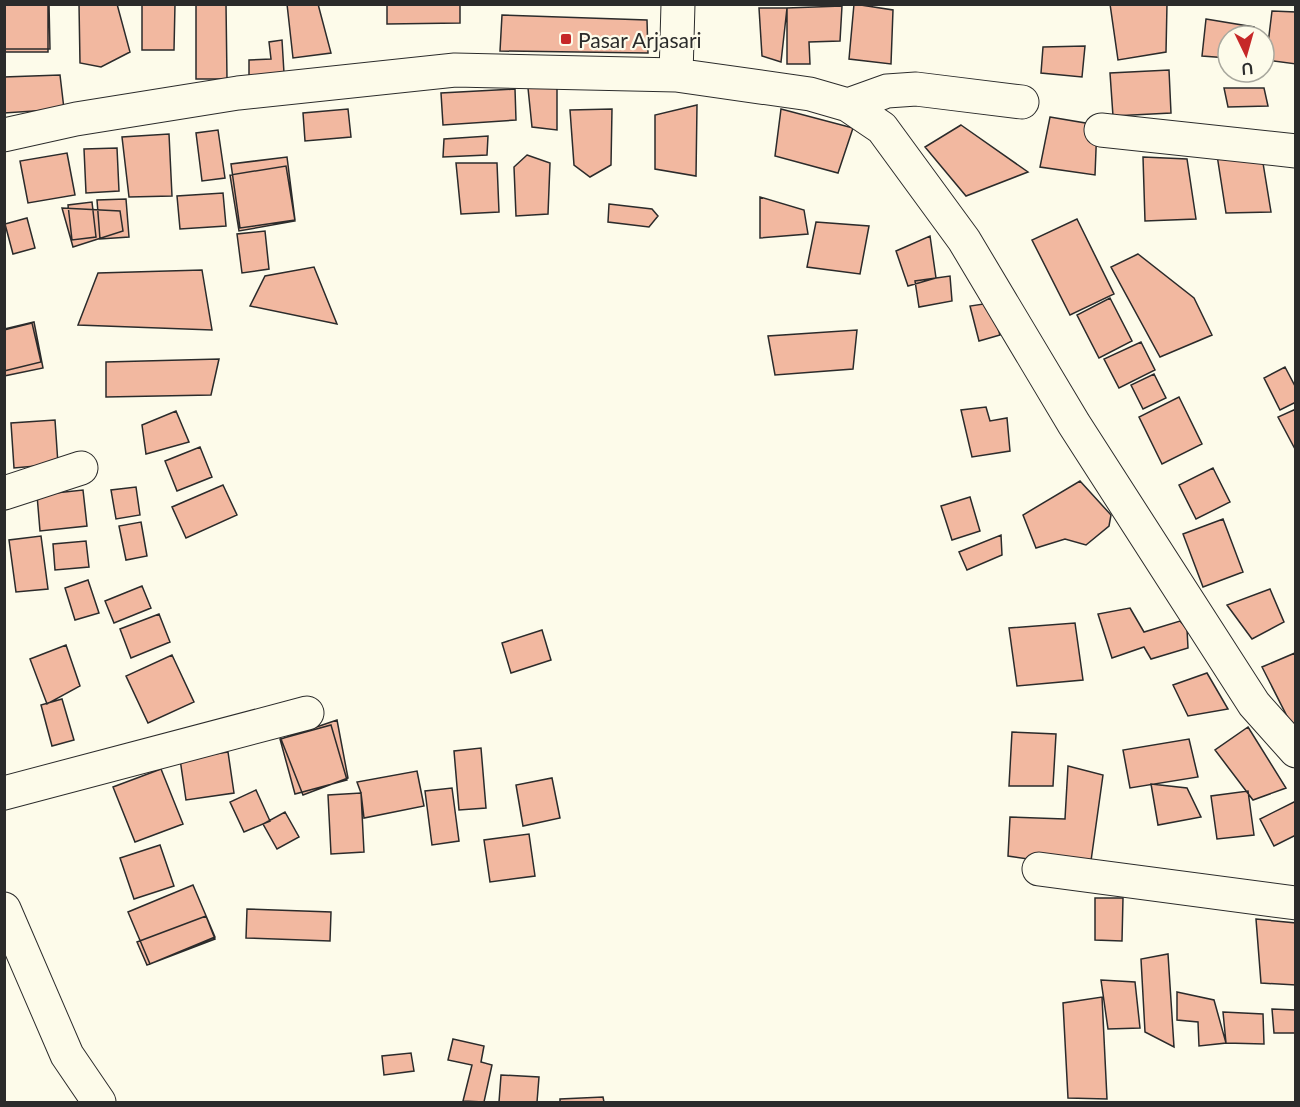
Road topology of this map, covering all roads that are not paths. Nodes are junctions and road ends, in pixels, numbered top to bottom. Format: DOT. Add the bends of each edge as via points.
graph roads {
  1 [pos="678,4"];
  2 [pos="676,75"];
  3 [pos="1022,102"];
  4 [pos="848,105"];
  5 [pos="1101,130"];
  6 [pos="4,135"];
  7 [pos="1296,151"];
  8 [pos="81,468"];
  9 [pos="4,493"];
  10 [pos="307,713"];
  11 [pos="1296,751"];
  12 [pos="4,794"];
  13 [pos="1039,869"];
  14 [pos="1296,903"];
  15 [pos="4,909"];
  16 [pos="99,1102"];
  1 -- 2 [label="street"];
  2 -- 4 [label="street" via="810,94"];
  2 -- 6 [label="street" via="455,70 238,93 76,119"];
  3 -- 4 [label="street" via="916,89 887,91"];
  4 -- 11 [label="street" via="882,128 964,240 1074,424 1254,704"];
  5 -- 7 [label="street"];
  8 -- 9 [label="street"];
  10 -- 12 [label="street"];
  13 -- 14 [label="street"];
  15 -- 16 [label="street" via="67,1055"];
}
